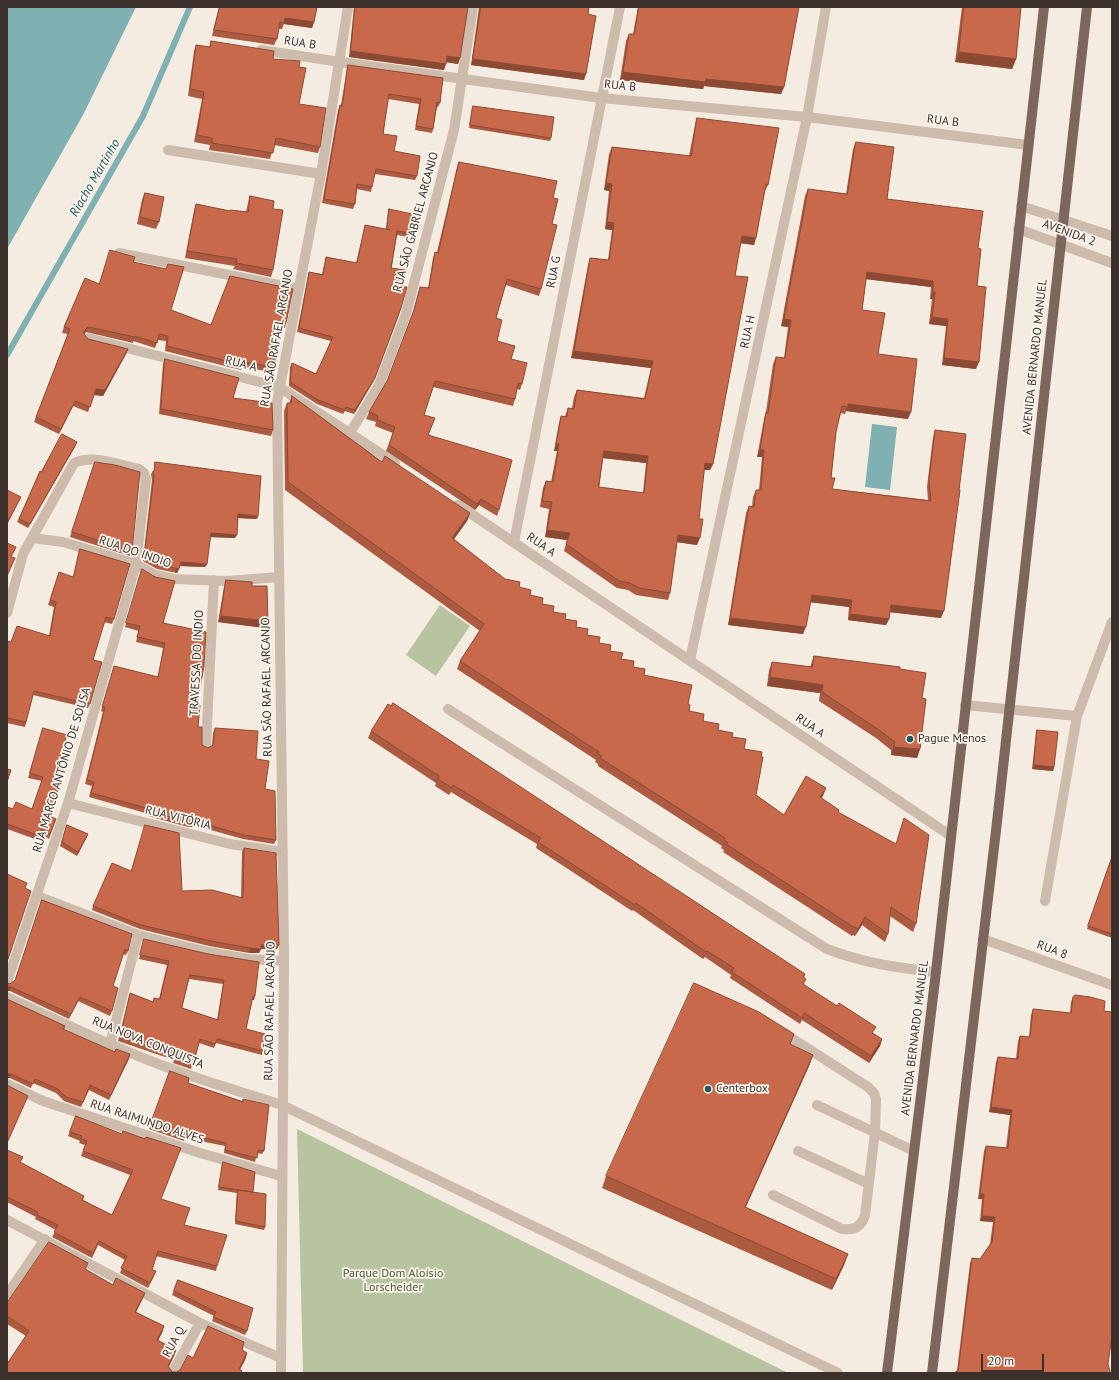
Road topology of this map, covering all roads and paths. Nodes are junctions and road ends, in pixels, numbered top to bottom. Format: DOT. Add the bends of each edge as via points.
graph roads {
  1 [pos="348,7"];
  2 [pos="473,7"];
  3 [pos="620,7"];
  4 [pos="826,7"];
  5 [pos="1044,7"];
  6 [pos="1087,7"];
  7 [pos="250,48"];
  8 [pos="340,62"];
  9 [pos="462,80"];
  10 [pos="601,98"];
  11 [pos="807,117"];
  12 [pos="1028,145"];
  13 [pos="168,150"];
  14 [pos="321,174"];
  15 [pos="1021,206"];
  16 [pos="1063,220"];
  17 [pos="1018,229"];
  18 [pos="1112,236"];
  19 [pos="1060,244"];
  20 [pos="119,253"];
  21 [pos="1112,263"];
  22 [pos="298,288"];
  23 [pos="88,338"];
  24 [pos="279,387"];
  25 [pos="350,432"];
  26 [pos="402,468"];
  27 [pos="448,498"];
  28 [pos="32,538"];
  29 [pos="514,542"];
  30 [pos="136,564"];
  31 [pos="279,577"];
  32 [pos="214,580"];
  33 [pos="7,613"];
  34 [pos="1112,622"];
  35 [pos="690,660"];
  36 [pos="965,705"];
  37 [pos="1008,709"];
  38 [pos="448,710"];
  39 [pos="1077,716"];
  40 [pos="206,746"];
  41 [pos="68,803"];
  42 [pos="951,836"];
  43 [pos="282,852"];
  44 [pos="37,896"];
  45 [pos="1045,901"];
  46 [pos="138,936"];
  47 [pos="983,939"];
  48 [pos="284,961"];
  49 [pos="936,972"];
  50 [pos="7,982"];
  51 [pos="1112,985"];
  52 [pos="7,997"];
  53 [pos="772,1025"];
  54 [pos="110,1044"];
  55 [pos="7,1084"];
  56 [pos="282,1105"];
  57 [pos="817,1105"];
  58 [pos="875,1132"];
  59 [pos="798,1151"];
  60 [pos="914,1151"];
  61 [pos="281,1176"];
  62 [pos="869,1184"];
  63 [pos="773,1195"];
  64 [pos="7,1220"];
  65 [pos="45,1240"];
  66 [pos="7,1295"];
  67 [pos="200,1323"];
  68 [pos="281,1358"];
  69 [pos="172,1373"];
  70 [pos="281,1373"];
  71 [pos="838,1373"];
  72 [pos="887,1373"];
  73 [pos="932,1373"];
  1 -- 8 [label="street, RUA SÃO RAFAEL ARCANJO"];
  2 -- 9 [label="street, RUA SÃO GABRIEL ARCANJO"];
  3 -- 10 [label="street, RUA G"];
  4 -- 11 [label="street, RUA H"];
  5 -- 12 [label="main road, AVENIDA BERNARDO MANUEL"];
  6 -- 16 [label="main road, AVENIDA BERNARDO MANUEL"];
  7 -- 8 [label="street, RUA B"];
  8 -- 9 [label="street, RUA B"];
  8 -- 14 [label="street, RUA SÃO RAFAEL ARCANJO"];
  9 -- 10 [label="street, RUA B"];
  9 -- 25 [label="street, RUA SÃO GABRIEL ARCANJO" via="454,130 406,314 379,384"];
  10 -- 11 [label="street, RUA B"];
  10 -- 29 [label="street, RUA G"];
  11 -- 12 [label="street, RUA B"];
  11 -- 35 [label="street, RUA H"];
  12 -- 15 [label="main road, AVENIDA BERNARDO MANUEL"];
  13 -- 14 [label="street"];
  14 -- 22 [label="street, RUA SÃO RAFAEL ARCANJO"];
  15 -- 16 [label="street, AVENIDA 2"];
  15 -- 17 [label="main road, AVENIDA BERNARDO MANUEL"];
  16 -- 18 [label="street, AVENIDA 2"];
  16 -- 19 [label="main road, AVENIDA BERNARDO MANUEL"];
  17 -- 19 [label="street, AVENIDA 2"];
  17 -- 36 [label="main road, AVENIDA BERNARDO MANUEL" via="994,464"];
  19 -- 21 [label="street, AVENIDA 2"];
  19 -- 37 [label="main road, AVENIDA BERNARDO MANUEL" via="1022,604"];
  20 -- 22 [label="street"];
  22 -- 24 [label="street, RUA SÃO RAFAEL ARCANJO"];
  23 -- 24 [label="street, RUA A"];
  24 -- 25 [label="street, RUA A"];
  24 -- 31 [label="street, RUA SÃO RAFAEL ARCANJO"];
  25 -- 26 [label="street, RUA A"];
  27 -- 29 [label="street, RUA A"];
  28 -- 30 [label="street, RUA DO INDIO" via="63,542"];
  28 -- 30 [label="street, RUA MARCO ANTÔNIO DE SOUSA" via="74,463 82,459 92,459 139,469 146,479"];
  28 -- 33 [label="street" via="24,554"];
  29 -- 35 [label="street, RUA A"];
  30 -- 32 [label="street, RUA DO INDIO" via="154,575 174,579"];
  30 -- 41 [label="street, RUA MARCO ANTÔNIO DE SOUSA"];
  31 -- 32 [label="street, RUA DO INDIO"];
  31 -- 43 [label="street, RUA SÃO RAFAEL ARCANJO"];
  32 -- 40 [label="street, TRAVESSA DO INDIO"];
  34 -- 39 [label="street"];
  35 -- 42 [label="street, RUA A"];
  36 -- 37 [label="street"];
  36 -- 42 [label="main road, AVENIDA BERNARDO MANUEL"];
  37 -- 39 [label="street"];
  37 -- 47 [label="main road, AVENIDA BERNARDO MANUEL"];
  38 -- 49 [label="street" via="827,949 856,960"];
  39 -- 45 [label="street"];
  41 -- 43 [label="street, RUA VITÓRIA" via="230,844"];
  41 -- 44 [label="street, RUA MARCO ANTÔNIO DE SOUSA"];
  42 -- 49 [label="main road, AVENIDA BERNARDO MANUEL"];
  43 -- 48 [label="street, RUA SÃO RAFAEL ARCANJO"];
  44 -- 46 [label="street"];
  44 -- 50 [label="street, RUA MARCO ANTÔNIO DE SOUSA"];
  46 -- 48 [label="street" via="208,952"];
  46 -- 54 [label="street"];
  47 -- 51 [label="street, RUA 8"];
  47 -- 73 [label="main road, AVENIDA BERNARDO MANUEL"];
  48 -- 56 [label="street, RUA SÃO RAFAEL ARCANJO"];
  49 -- 60 [label="main road, AVENIDA BERNARDO MANUEL"];
  52 -- 54 [label="street, RUA NOVA CONQUISTA"];
  53 -- 58 [label="street" via="874,1093"];
  54 -- 56 [label="street, RUA NOVA CONQUISTA" via="184,1073"];
  55 -- 61 [label="street, RUA RAIMUNDO ALVES" via="43,1101 200,1153"];
  56 -- 61 [label="street, RUA SÃO RAFAEL ARCANJO"];
  56 -- 71 [label="street, RUA NOVA CONQUISTA"];
  57 -- 58 [label="street"];
  58 -- 60 [label="street"];
  58 -- 62 [label="street"];
  59 -- 62 [label="street"];
  60 -- 72 [label="main road, AVENIDA BERNARDO MANUEL"];
  61 -- 68 [label="street, RUA SÃO RAFAEL ARCANJO"];
  62 -- 63 [label="street" via="863,1222 851,1229 842,1228"];
  64 -- 65 [label="street"];
  65 -- 66 [label="street"];
  65 -- 67 [label="street"];
  67 -- 68 [label="street"];
  67 -- 69 [label="street, RUA Q"];
  68 -- 70 [label="street, RUA SÃO RAFAEL ARCANJO"];
}
